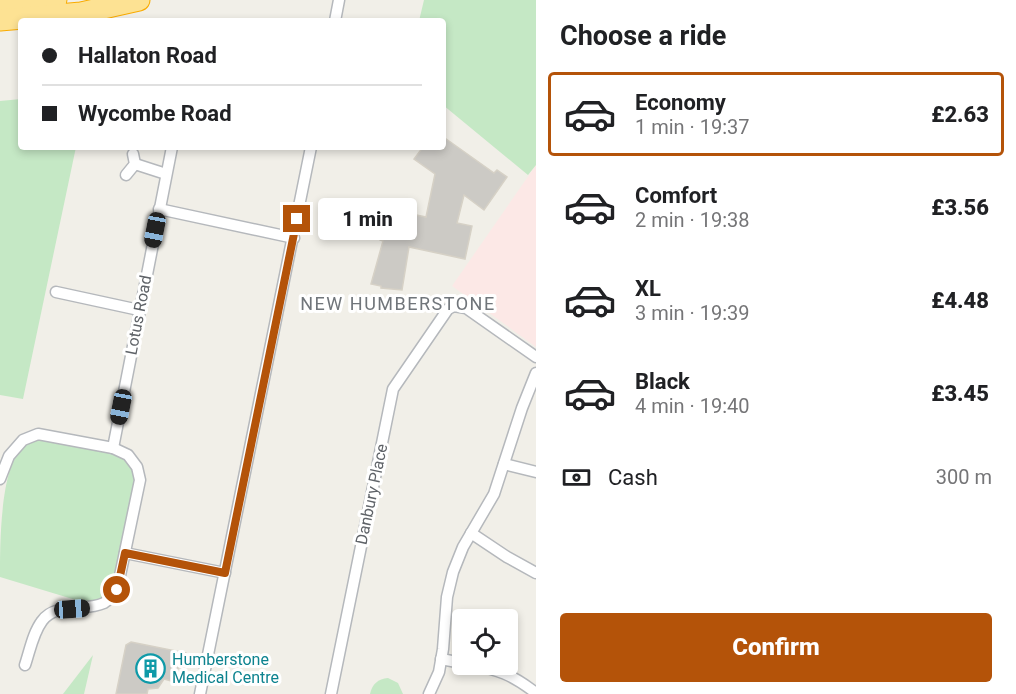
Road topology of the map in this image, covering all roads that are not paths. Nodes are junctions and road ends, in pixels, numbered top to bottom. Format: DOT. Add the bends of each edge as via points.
graph roads {
  1 [pos="56,0"];
  2 [pos="139,0"];
  3 [pos="339,0"];
  4 [pos="0,5"];
  5 [pos="18,18"];
  6 [pos="23,18"];
  7 [pos="336,18"];
  8 [pos="0,20"];
  9 [pos="171,150"];
  10 [pos="310,150"];
  11 [pos="166,174"];
  12 [pos="126,175"];
  13 [pos="159,210"];
  14 [pos="294,238"];
  15 [pos="76,284"];
  16 [pos="56,292"];
  17 [pos="74,296"];
  18 [pos="139,310"];
  19 [pos="536,357"];
  20 [pos="536,373"];
  21 [pos="113,448"];
  22 [pos="504,464"];
  23 [pos="536,472"];
  24 [pos="0,479"];
  25 [pos="471,533"];
  26 [pos="125,553"];
  27 [pos="225,573"];
  28 [pos="536,573"];
  29 [pos="441,659"];
  30 [pos="452,661"];
  31 [pos="26,665"];
  32 [pos="508,675"];
  33 [pos="536,693"];
  34 [pos="200,694"];
  35 [pos="331,694"];
  36 [pos="429,694"];
  1 -- 4 [label="highway"];
  2 -- 6 [label="highway" via="81,13"];
  3 -- 7 [label="street"];
  5 -- 8 [label="highway"];
  9 -- 11 [label="street, Lotus Road"];
  10 -- 14 [label="street"];
  11 -- 12 [label="street" via="134,159"];
  11 -- 13 [label="street, Lotus Road"];
  13 -- 14 [label="street"];
  13 -- 18 [label="street, Lotus Road"];
  14 -- 27 [label="street"];
  15 -- 17 [label="street"];
  16 -- 17 [label="street"];
  17 -- 18 [label="street"];
  18 -- 21 [label="street, Lotus Road"];
  19 -- 35 [label="street, Danbury Place" via="466,308 454,306 448,309 393,389"];
  20 -- 22 [label="street"];
  21 -- 24 [label="street" via="38,434 22,440 9,456"];
  21 -- 26 [label="street" via="128,455 140,480"];
  22 -- 23 [label="street"];
  22 -- 25 [label="street" via="494,494"];
  25 -- 28 [label="street"];
  25 -- 29 [label="street" via="453,572 447,597"];
  26 -- 27 [label="street"];
  26 -- 31 [label="street" via="117,590 106,602 89,608 55,610 43,619 33,637"];
  27 -- 34 [label="street"];
  29 -- 30 [label="street"];
  29 -- 36 [label="street"];
  32 -- 33 [label="street"];
}
